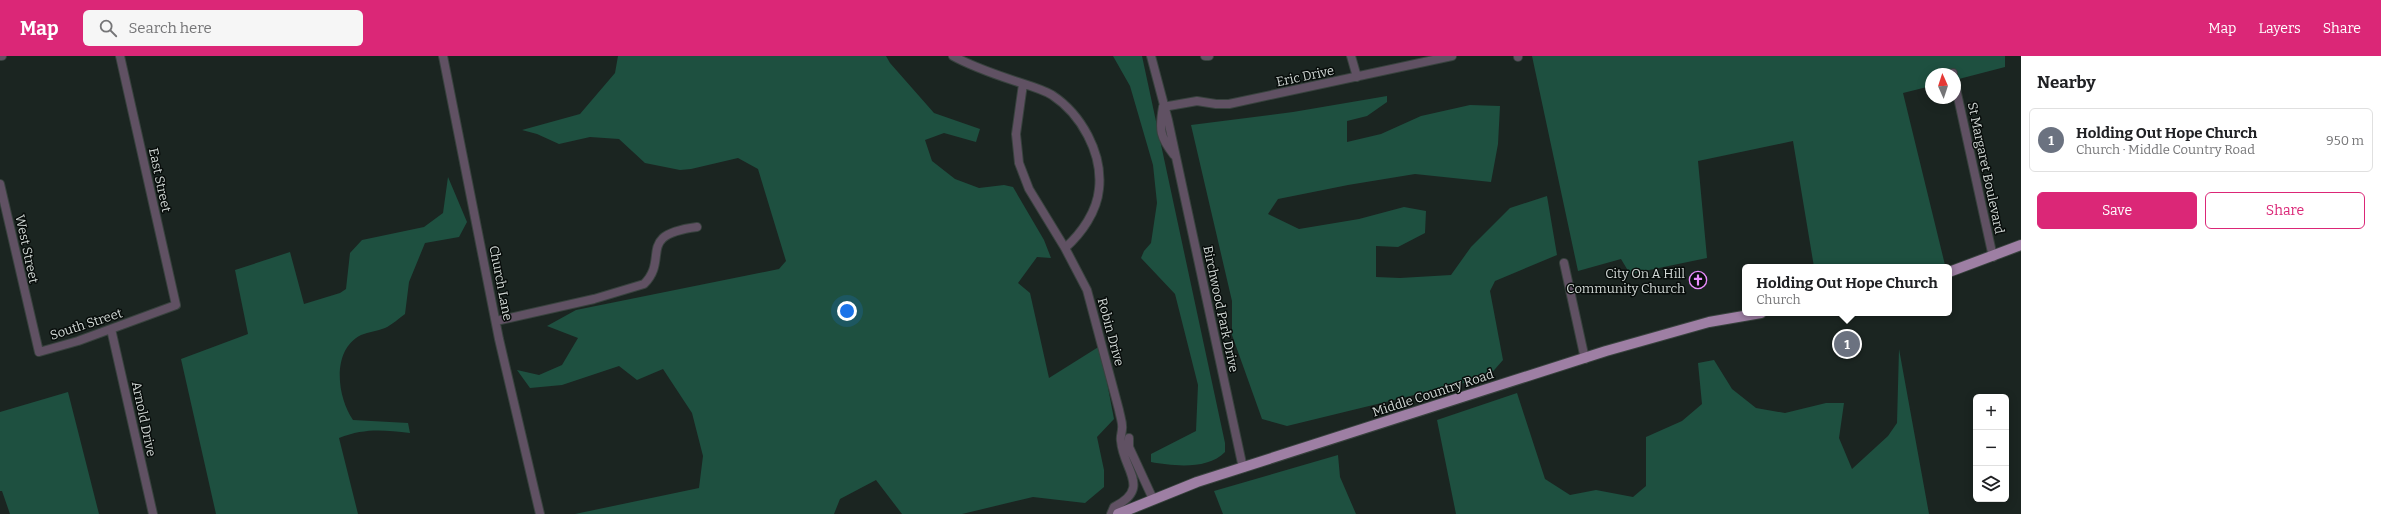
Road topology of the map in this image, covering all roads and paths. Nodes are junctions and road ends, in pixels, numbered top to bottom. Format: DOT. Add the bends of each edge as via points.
graph roads {
  1 [pos="120,56"];
  2 [pos="443,56"];
  3 [pos="953,56"];
  4 [pos="1152,56"];
  5 [pos="1351,56"];
  6 [pos="1452,56"];
  7 [pos="1357,77"];
  8 [pos="1023,84"];
  9 [pos="1959,104"];
  10 [pos="1163,107"];
  11 [pos="1174,155"];
  12 [pos="0,184"];
  13 [pos="697,227"];
  14 [pos="2021,245"];
  15 [pos="1065,248"];
  16 [pos="1993,257"];
  17 [pos="1564,263"];
  18 [pos="1952,271"];
  19 [pos="172,306"];
  20 [pos="1744,316"];
  21 [pos="30,319"];
  22 [pos="496,321"];
  23 [pos="111,329"];
  24 [pos="1585,359"];
  25 [pos="1122,427"];
  26 [pos="1243,468"];
  27 [pos="1153,499"];
  28 [pos="153,514"];
  29 [pos="540,514"];
  30 [pos="1111,514"];
  31 [pos="1118,514"];
  1 -- 19 [label="street, East Street" via="176,305"];
  2 -- 22 [label="street, Church Lane"];
  3 -- 8 [label="street" via="979,69"];
  4 -- 10 [label="street, Birchwood Park Drive"];
  5 -- 7 [label="street"];
  6 -- 7 [label="street, Eric Drive"];
  7 -- 10 [label="street, Eric Drive" via="1229,104 1197,101"];
  8 -- 15 [label="street, Robin Drive" via="1016,134 1019,163 1029,189"];
  8 -- 15 [label="street" via="1052,95 1074,114 1090,138 1097,161 1099,189 1090,216 1078,237"];
  9 -- 16 [label="street, St Margaret Boulevard"];
  10 -- 11 [label="street, Birchwood Park Drive" via="1174,127"];
  10 -- 11 [label="street, Birchwood Park Drive" via="1160,125 1163,141"];
  11 -- 26 [label="street, Birchwood Park Drive"];
  12 -- 21 [label="street, West Street"];
  13 -- 22 [label="street" via="681,229 662,238 658,244 650,279 644,284 594,299"];
  14 -- 16 [label="main road"];
  15 -- 25 [label="street, Robin Drive" via="1088,290"];
  16 -- 18 [label="main road"];
  17 -- 24 [label="street"];
  19 -- 23 [label="street, South Street"];
  20 -- 24 [label="main road, Middle Country Road" via="1709,322"];
  21 -- 23 [label="street, South Street" via="38,352"];
  22 -- 29 [label="street, Church Lane"];
  23 -- 28 [label="street, Arnold Drive"];
  24 -- 26 [label="main road, Middle Country Road"];
  25 -- 27 [label="street, Robin Drive" via="1136,451 1139,467"];
  25 -- 30 [label="street, Robin Drive" via="1121,441 1134,479 1134,487 1126,501 1114,507"];
  26 -- 27 [label="main road, Middle Country Road"];
  27 -- 31 [label="main road, Middle Country Road"];
}
